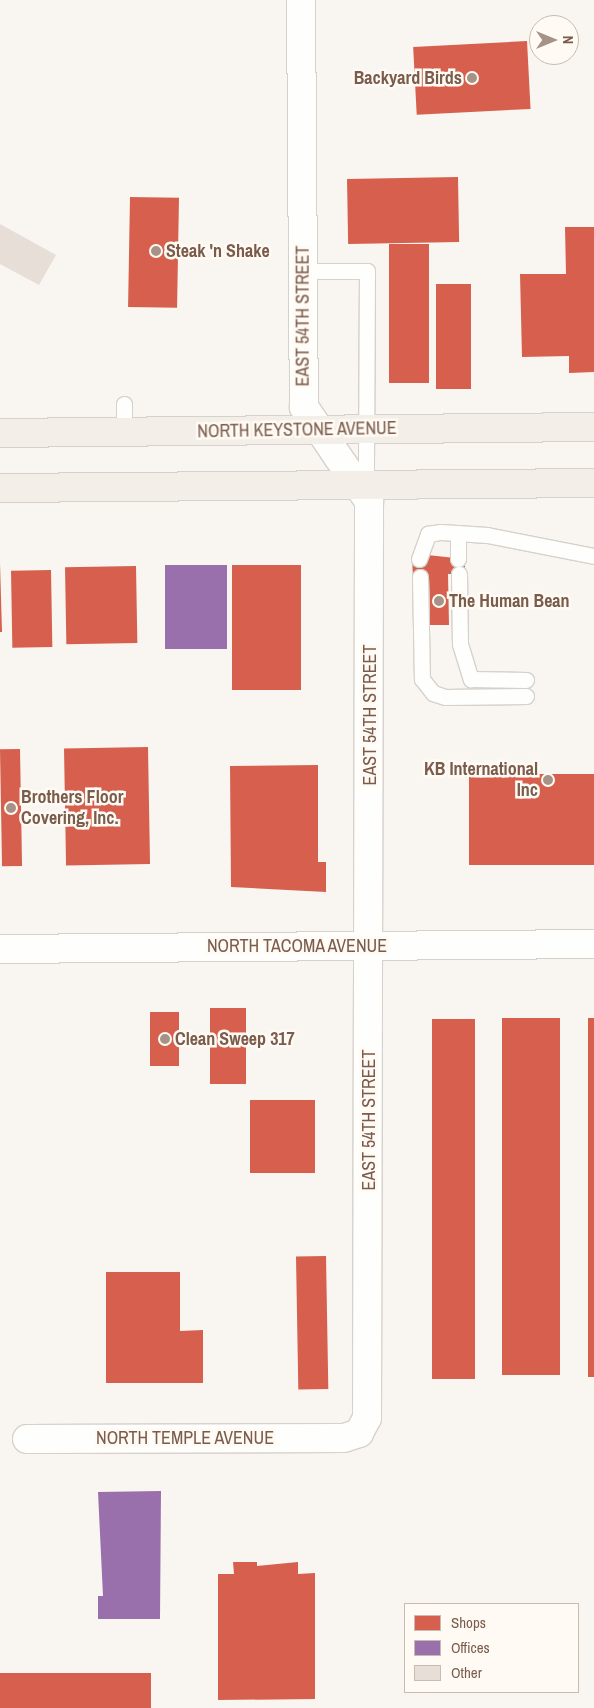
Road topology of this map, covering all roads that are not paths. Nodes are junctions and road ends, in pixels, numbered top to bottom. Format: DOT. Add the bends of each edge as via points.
graph roads {
  1 [pos="301,0"];
  2 [pos="303,271"];
  3 [pos="124,404"];
  4 [pos="594,427"];
  5 [pos="365,429"];
  6 [pos="319,430"];
  7 [pos="124,432"];
  8 [pos="0,433"];
  9 [pos="594,483"];
  10 [pos="361,484"];
  11 [pos="0,488"];
  12 [pos="458,533"];
  13 [pos="594,556"];
  14 [pos="420,559"];
  15 [pos="420,577"];
  16 [pos="526,680"];
  17 [pos="526,696"];
  18 [pos="594,944"];
  19 [pos="370,946"];
  20 [pos="0,949"];
  21 [pos="344,1438"];
  22 [pos="27,1439"];
  1 -- 2 [label="street, EAST 54TH STREET"];
  2 -- 5 [label="lane" via="367,271"];
  2 -- 6 [label="street, EAST 54TH STREET" via="304,407"];
  3 -- 7 [label="lane"];
  4 -- 5 [label="main road, NORTH KEYSTONE AVENUE"];
  5 -- 6 [label="main road, NORTH KEYSTONE AVENUE"];
  5 -- 10 [label="lane"];
  6 -- 7 [label="main road, NORTH KEYSTONE AVENUE"];
  6 -- 10 [label="street, EAST 54TH STREET"];
  7 -- 8 [label="main road, NORTH KEYSTONE AVENUE"];
  9 -- 10 [label="main road"];
  10 -- 11 [label="main road"];
  10 -- 19 [label="street, EAST 54TH STREET" via="369,501"];
  12 -- 13 [label="lane"];
  12 -- 14 [label="lane" via="428,534"];
  12 -- 16 [label="lane" via="460,644 471,679"];
  15 -- 17 [label="lane" via="422,679 433,693 445,697"];
  18 -- 19 [label="street, NORTH TACOMA AVENUE"];
  19 -- 20 [label="street, NORTH TACOMA AVENUE"];
  19 -- 21 [label="street, EAST 54TH STREET" via="367,1418 359,1432"];
  21 -- 22 [label="street, NORTH TEMPLE AVENUE"];
}
